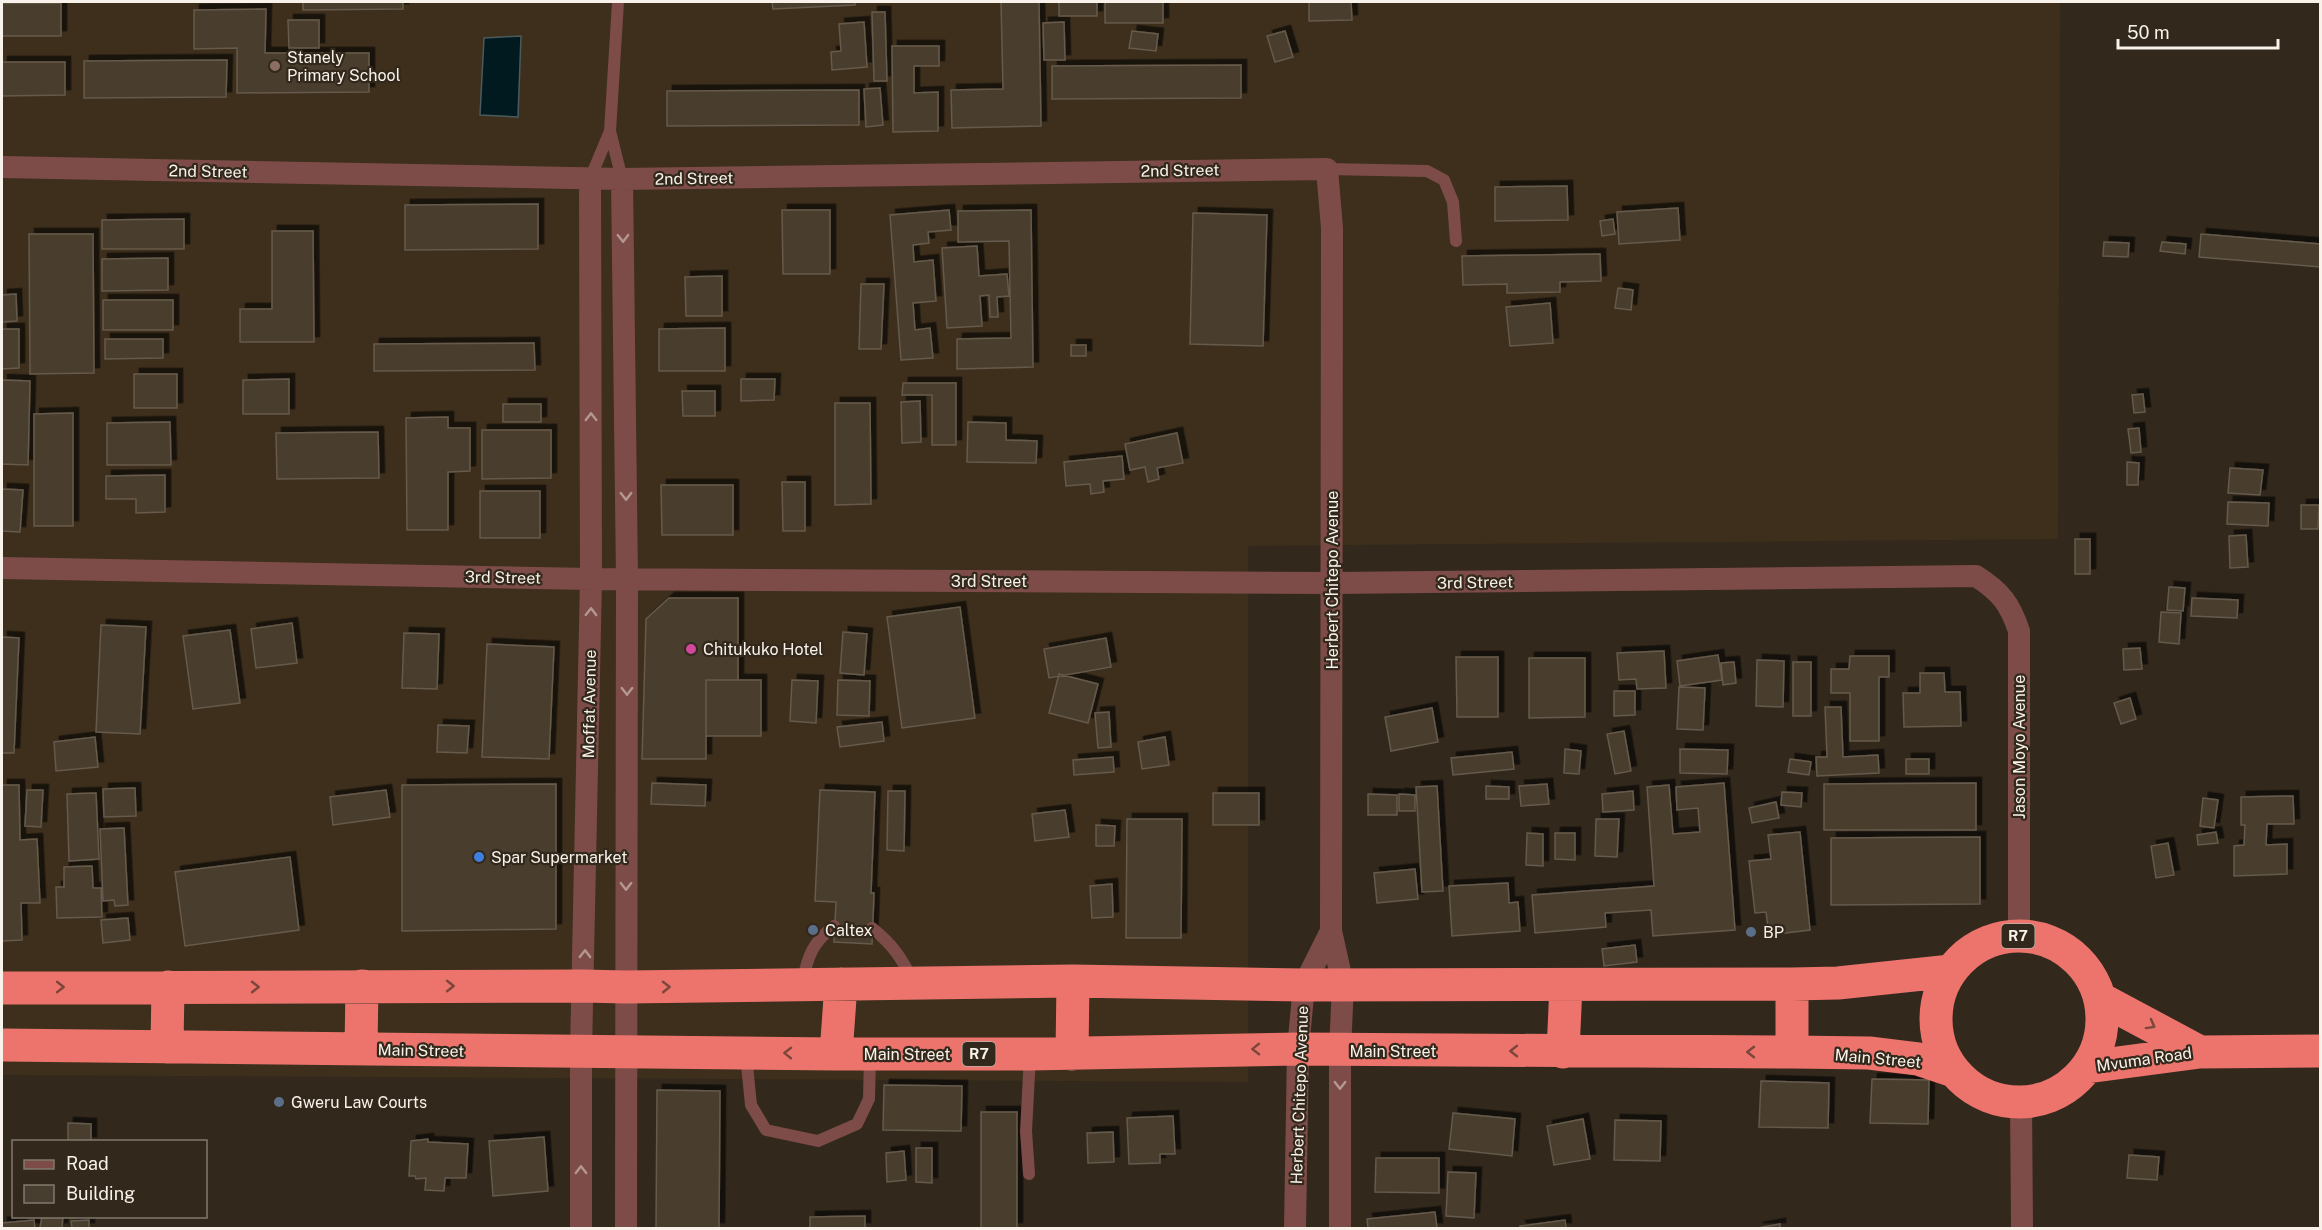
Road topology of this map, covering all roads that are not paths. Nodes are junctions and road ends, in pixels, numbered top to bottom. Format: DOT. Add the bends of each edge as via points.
graph roads {
  1 [pos="618,2"];
  2 [pos="610,131"];
  3 [pos="2,167"];
  4 [pos="1327,169"];
  5 [pos="590,179"];
  6 [pos="622,179"];
  7 [pos="1456,241"];
  8 [pos="2,568"];
  9 [pos="1976,576"];
  10 [pos="627,578"];
  11 [pos="591,579"];
  12 [pos="1333,583"];
  13 [pos="834,926"];
  14 [pos="873,928"];
  15 [pos="1331,932"];
  16 [pos="2019,936"];
  17 [pos="1951,971"];
  18 [pos="1073,981"];
  19 [pos="802,984"];
  20 [pos="841,984"];
  21 [pos="914,984"];
  22 [pos="1566,984"];
  23 [pos="1792,984"];
  24 [pos="1304,985"];
  25 [pos="1343,985"];
  26 [pos="362,986"];
  27 [pos="584,986"];
  28 [pos="168,987"];
  29 [pos="625,987"];
  30 [pos="2,988"];
  31 [pos="2101,999"];
  32 [pos="2,1045"];
  33 [pos="167,1047"];
  34 [pos="1298,1048"];
  35 [pos="361,1050"];
  36 [pos="1340,1050"];
  37 [pos="2320,1051"];
  38 [pos="581,1052"];
  39 [pos="1563,1052"];
  40 [pos="1792,1052"];
  41 [pos="2200,1052"];
  42 [pos="625,1053"];
  43 [pos="746,1053"];
  44 [pos="836,1054"];
  45 [pos="870,1054"];
  46 [pos="1030,1054"];
  47 [pos="1072,1054"];
  48 [pos="2087,1067"];
  49 [pos="1954,1071"];
  50 [pos="2021,1102"];
  51 [pos="1029,1174"];
  52 [pos="581,1228"];
  53 [pos="626,1228"];
  54 [pos="1295,1228"];
  55 [pos="1340,1228"];
  56 [pos="2022,1228"];
  1 -- 2 [label="lane"];
  2 -- 5 [label="lane"];
  2 -- 6 [label="lane"];
  3 -- 5 [label="street, 2nd Street"];
  4 -- 6 [label="street, 2nd Street"];
  4 -- 7 [label="lane" via="1427,171 1444,180 1453,202"];
  4 -- 12 [label="street, Herbert Chitepo Avenue" via="1332,228"];
  5 -- 6 [label="street, 2nd Street"];
  11 -- 5 [label="street, Moffat Avenue, one-way"];
  6 -- 10 [label="street, one-way"];
  8 -- 11 [label="street, 3rd Street"];
  9 -- 12 [label="street, 3rd Street"];
  9 -- 16 [label="street, Jason Moyo Avenue" via="1995,588 2011,608 2019,631"];
  10 -- 11 [label="street, 3rd Street"];
  10 -- 12 [label="street, 3rd Street"];
  10 -- 29 [label="street, one-way"];
  27 -- 11 [label="street, Moffat Avenue, one-way"];
  12 -- 15 [label="street, Herbert Chitepo Avenue"];
  13 -- 19 [label="lane" via="821,936 809,954"];
  14 -- 21 [label="lane" via="901,955"];
  15 -- 24 [label="street, Herbert Chitepo Avenue"];
  15 -- 25 [label="street, Herbert Chitepo Avenue"];
  16 -- 17 [label="highway, Main Street / R7" via="1993,940 1969,952"];
  16 -- 31 [label="highway, Main Street / R7" via="2046,940 2071,953 2090,974"];
  17 -- 23 [label="highway"];
  17 -- 49 [label="highway, Main Street / R7" via="1939,996 1936,1022 1941,1048"];
  18 -- 21 [label="highway"];
  18 -- 24 [label="highway"];
  18 -- 47 [label="highway"];
  19 -- 20 [label="highway"];
  29 -- 19 [label="highway, one-way"];
  20 -- 21 [label="highway"];
  20 -- 44 [label="highway"];
  22 -- 23 [label="highway"];
  22 -- 25 [label="highway"];
  22 -- 39 [label="highway"];
  23 -- 40 [label="highway"];
  24 -- 25 [label="highway"];
  24 -- 34 [label="street, Herbert Chitepo Avenue"];
  25 -- 36 [label="street, Herbert Chitepo Avenue"];
  26 -- 27 [label="highway, one-way"];
  28 -- 26 [label="highway, one-way"];
  26 -- 35 [label="highway"];
  27 -- 29 [label="highway"];
  27 -- 38 [label="street, Moffat Avenue"];
  30 -- 28 [label="highway, one-way"];
  28 -- 33 [label="highway"];
  29 -- 42 [label="street"];
  31 -- 41 [label="highway, Mvuma Road, one-way"];
  31 -- 48 [label="highway, Main Street / R7" via="2103,1023 2098,1046"];
  32 -- 33 [label="highway, Main Street / R7"];
  33 -- 35 [label="highway, Main Street / R7"];
  34 -- 36 [label="highway, Main Street / R7"];
  34 -- 47 [label="highway, Main Street / R7, one-way"];
  34 -- 54 [label="street, Herbert Chitepo Avenue"];
  35 -- 38 [label="highway, Main Street / R7"];
  39 -- 36 [label="highway, Main Street / R7, one-way"];
  36 -- 55 [label="street, Herbert Chitepo Avenue, one-way"];
  37 -- 41 [label="highway, Mvuma Road"];
  38 -- 42 [label="highway, Main Street / R7"];
  52 -- 38 [label="street, Moffat Avenue, one-way"];
  40 -- 39 [label="highway, Main Street / R7, one-way"];
  40 -- 49 [label="highway, Main Street / R7" via="1869,1053 1918,1059"];
  41 -- 48 [label="highway, Mvuma Road"];
  42 -- 43 [label="highway, Main Street / R7"];
  42 -- 53 [label="street"];
  44 -- 43 [label="highway, Main Street / R7, one-way"];
  43 -- 45 [label="lane" via="751,1104 765,1130 818,1141 856,1124 869,1099"];
  44 -- 45 [label="highway, Main Street / R7"];
  45 -- 46 [label="highway, Main Street / R7"];
  46 -- 47 [label="highway, Main Street / R7"];
  46 -- 51 [label="lane" via="1026,1131"];
  48 -- 50 [label="highway, Main Street / R7" via="2062,1090 2046,1098"];
  49 -- 50 [label="highway, Main Street / R7" via="1980,1092 1996,1099"];
  50 -- 56 [label="street"];
}
